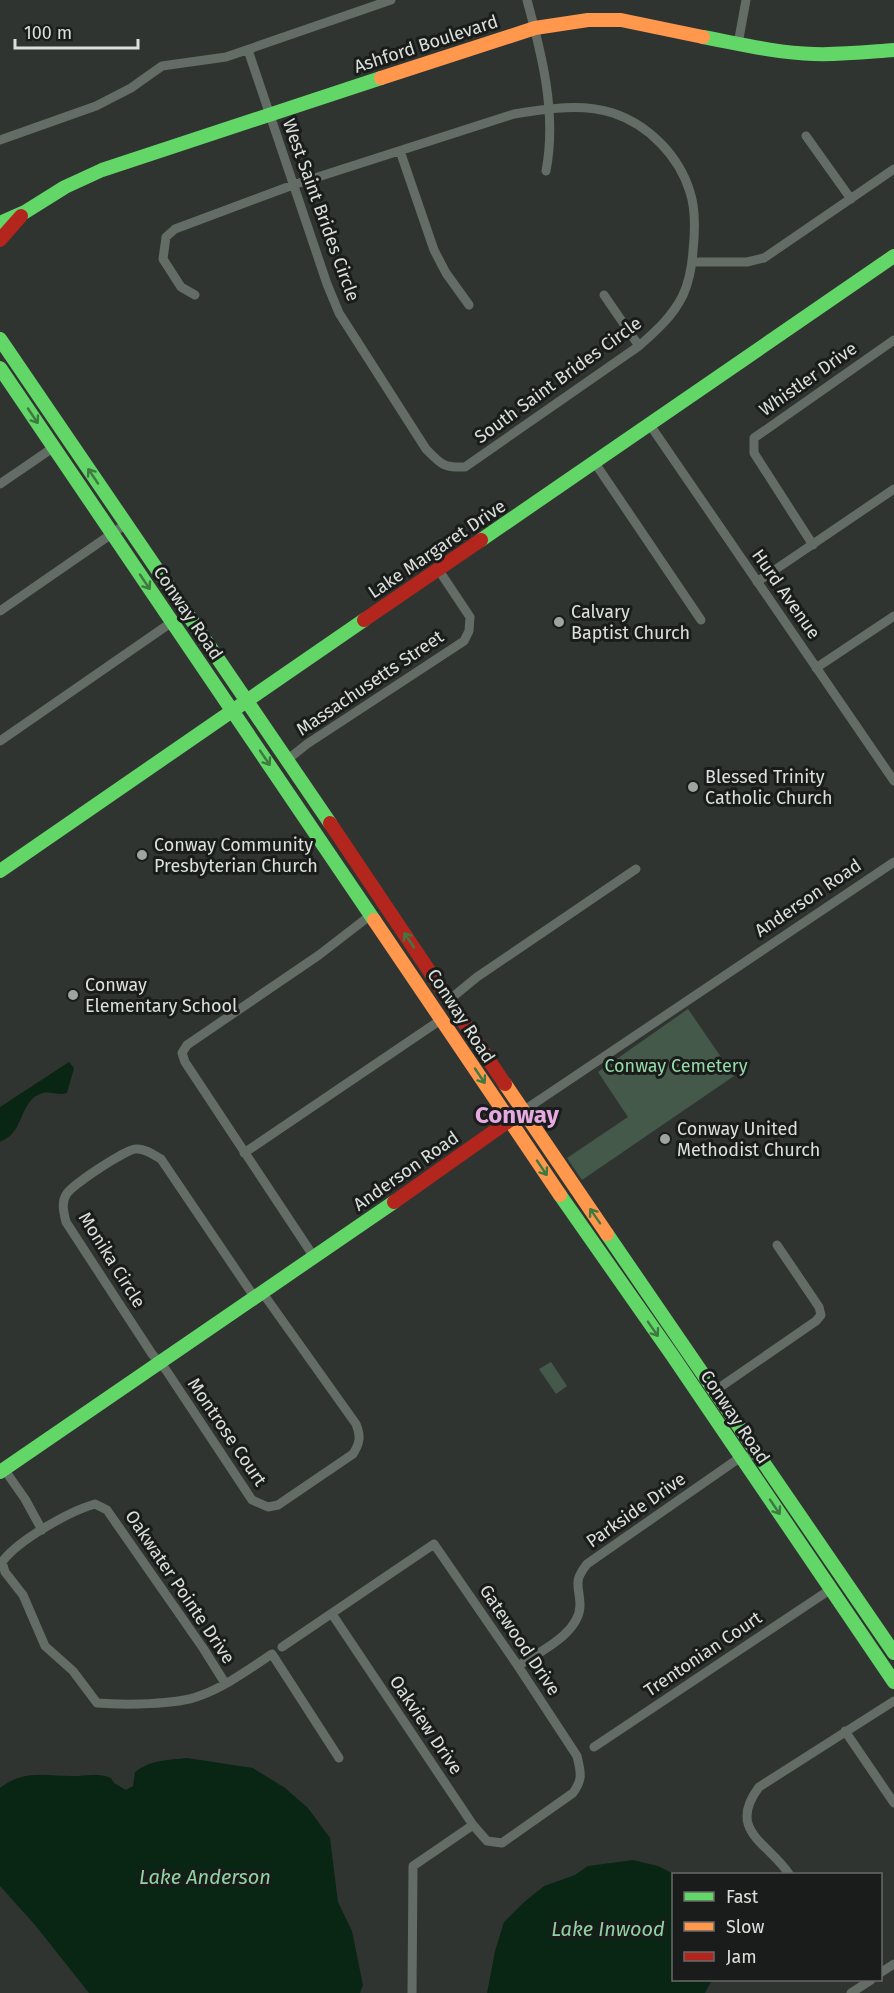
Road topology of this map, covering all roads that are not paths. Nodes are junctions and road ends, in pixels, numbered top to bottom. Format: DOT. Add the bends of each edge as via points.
graph roads {
  1 [pos="391,0"];
  2 [pos="527,0"];
  3 [pos="746,0"];
  4 [pos="535,28"];
  5 [pos="738,45"];
  6 [pos="248,50"];
  7 [pos="894,50"];
  8 [pos="550,109"];
  9 [pos="269,114"];
  10 [pos="806,136"];
  11 [pos="0,140"];
  12 [pos="400,151"];
  13 [pos="894,169"];
  14 [pos="546,171"];
  15 [pos="293,185"];
  16 [pos="851,199"];
  17 [pos="25,212"];
  18 [pos="0,223"];
  19 [pos="0,240"];
  20 [pos="894,256"];
  21 [pos="693,262"];
  22 [pos="195,295"];
  23 [pos="604,295"];
  24 [pos="469,305"];
  25 [pos="0,339"];
  26 [pos="894,340"];
  27 [pos="639,346"];
  28 [pos="0,368"];
  29 [pos="650,425"];
  30 [pos="54,447"];
  31 [pos="473,461"];
  32 [pos="595,463"];
  33 [pos="0,483"];
  34 [pos="894,489"];
  35 [pos="126,524"];
  36 [pos="112,534"];
  37 [pos="813,545"];
  38 [pos="438,569"];
  39 [pos="757,582"];
  40 [pos="0,611"];
  41 [pos="894,616"];
  42 [pos="702,620"];
  43 [pos="172,622"];
  44 [pos="816,668"];
  45 [pos="246,700"];
  46 [pos="232,710"];
  47 [pos="0,741"];
  48 [pos="287,760"];
  49 [pos="894,781"];
  50 [pos="894,862"];
  51 [pos="636,869"];
  52 [pos="0,871"];
  53 [pos="372,915"];
  54 [pos="414,977"];
  55 [pos="449,1000"];
  56 [pos="442,1019"];
  57 [pos="523,1111"];
  58 [pos="509,1120"];
  59 [pos="244,1153"];
  60 [pos="777,1245"];
  61 [pos="314,1257"];
  62 [pos="628,1264"];
  63 [pos="611,1269"];
  64 [pos="259,1295"];
  65 [pos="672,1355"];
  66 [pos="160,1362"];
  67 [pos="716,1390"];
  68 [pos="758,1453"];
  69 [pos="742,1459"];
  70 [pos="2,1470"];
  71 [pos="789,1528"];
  72 [pos="42,1530"];
  73 [pos="831,1560"];
  74 [pos="831,1589"];
  75 [pos="332,1614"];
  76 [pos="871,1619"];
  77 [pos="282,1647"];
  78 [pos="894,1653"];
  79 [pos="518,1666"];
  80 [pos="894,1682"];
  81 [pos="225,1683"];
  82 [pos="894,1701"];
  83 [pos="845,1731"];
  84 [pos="594,1747"];
  85 [pos="339,1758"];
  86 [pos="894,1803"];
  87 [pos="473,1826"];
  88 [pos="502,1843"];
  89 [pos="788,1873"];
  90 [pos="869,1981"];
  91 [pos="412,1993"];
  92 [pos="851,1993"];
  1 -- 6 [label="street"];
  2 -- 4 [label="street"];
  3 -- 5 [label="street"];
  4 -- 5 [label="main road, Ashford Boulevard" via="588,20 621,20"];
  4 -- 8 [label="street"];
  4 -- 9 [label="main road, Ashford Boulevard"];
  5 -- 7 [label="main road, Ashford Boulevard" via="812,54"];
  6 -- 9 [label="street, West Saint Brides Circle"];
  6 -- 11 [label="street" via="162,66 113,99"];
  8 -- 12 [label="street, South Saint Brides Circle" via="514,114"];
  8 -- 14 [label="street"];
  8 -- 21 [label="street, South Saint Brides Circle" via="584,108 612,113 652,135 668,151 691,192"];
  9 -- 15 [label="street, West Saint Brides Circle"];
  9 -- 17 [label="main road, Ashford Boulevard" via="102,170"];
  10 -- 16 [label="street"];
  12 -- 15 [label="street, South Saint Brides Circle"];
  12 -- 24 [label="street" via="434,250"];
  13 -- 16 [label="street"];
  15 -- 22 [label="street, South Saint Brides Circle" via="175,229 166,237 163,259 181,287"];
  15 -- 31 [label="street, West Saint Brides Circle" via="339,313 426,449 449,468 465,467"];
  16 -- 21 [label="street" via="764,258 747,262"];
  17 -- 18 [label="main road, Ashford Boulevard"];
  17 -- 19 [label="main road, Ashford Boulevard"];
  20 -- 29 [label="main road, Lake Margaret Drive"];
  21 -- 27 [label="street, South Saint Brides Circle" via="684,293 672,312"];
  23 -- 27 [label="street"];
  35 -- 25 [label="main road, Conway Road, one-way"];
  26 -- 37 [label="street, Whistler Drive" via="754,438 754,453"];
  27 -- 31 [label="street, South Saint Brides Circle"];
  28 -- 30 [label="main road, Conway Road, one-way"];
  29 -- 32 [label="main road, Lake Margaret Drive"];
  29 -- 39 [label="street, Hurd Avenue"];
  30 -- 33 [label="street"];
  30 -- 36 [label="main road, Conway Road"];
  32 -- 38 [label="main road, Lake Margaret Drive"];
  32 -- 42 [label="street"];
  34 -- 37 [label="street"];
  35 -- 36 [label="street"];
  35 -- 45 [label="main road, Conway Road"];
  36 -- 40 [label="street"];
  36 -- 43 [label="main road, Conway Road, one-way"];
  37 -- 39 [label="street"];
  38 -- 45 [label="main road, Lake Margaret Drive"];
  38 -- 48 [label="street, Massachusetts Street" via="470,616 464,641"];
  39 -- 44 [label="street, Hurd Avenue"];
  41 -- 44 [label="street"];
  43 -- 46 [label="main road, Conway Road"];
  43 -- 47 [label="street"];
  44 -- 49 [label="street, Hurd Avenue"];
  45 -- 46 [label="main road, Lake Margaret Drive"];
  45 -- 48 [label="main road, Conway Road"];
  46 -- 52 [label="main road, Lake Margaret Drive"];
  46 -- 53 [label="main road, Conway Road, one-way"];
  55 -- 48 [label="main road, Conway Road, one-way"];
  50 -- 57 [label="street, Anderson Road"];
  51 -- 55 [label="street"];
  53 -- 54 [label="main road, Conway Road"];
  53 -- 59 [label="street" via="187,1045 182,1053"];
  54 -- 55 [label="main road"];
  54 -- 56 [label="main road, Conway Road"];
  55 -- 57 [label="main road, Conway Road"];
  56 -- 58 [label="main road, Conway Road, one-way"];
  56 -- 59 [label="street"];
  57 -- 58 [label="main road, Anderson Road"];
  62 -- 57 [label="main road, Conway Road, one-way"];
  58 -- 61 [label="main road, Anderson Road"];
  58 -- 63 [label="main road, Conway Road, one-way"];
  59 -- 61 [label="street"];
  60 -- 67 [label="street" via="819,1307 820,1315"];
  61 -- 64 [label="main road, Anderson Road"];
  62 -- 63 [label="street"];
  62 -- 67 [label="main road, Conway Road"];
  63 -- 65 [label="main road, Conway Road, one-way"];
  64 -- 66 [label="main road, Anderson Road"];
  64 -- 66 [label="street, Monika Circle" via="161,1159 135,1149 74,1186 65,1195 66,1222"];
  64 -- 66 [label="street, Montrose Court" via="356,1424 360,1435 353,1454 278,1505 268,1507 252,1500"];
  65 -- 67 [label="main road" via="702,1385"];
  65 -- 69 [label="main road, Conway Road"];
  66 -- 70 [label="main road, Anderson Road"];
  67 -- 68 [label="main road, Conway Road"];
  68 -- 69 [label="street, Parkside Drive"];
  68 -- 73 [label="main road, Conway Road"];
  69 -- 71 [label="main road, Conway Road, one-way"];
  69 -- 79 [label="street, Parkside Drive" via="587,1564 576,1586 580,1606 577,1621 567,1633"];
  70 -- 72 [label="street" via="26,1499"];
  71 -- 73 [label="main road" via="818,1555"];
  71 -- 74 [label="main road, Conway Road"];
  72 -- 81 [label="street, Oakwater Pointe Drive" via="81,1508 95,1504 107,1510"];
  72 -- 81 [label="street, Oakwater Pointe Drive" via="8,1554 2,1562 5,1572 23,1595 45,1646 73,1671 97,1703 166,1702 198,1697"];
  73 -- 76 [label="main road, Conway Road"];
  74 -- 76 [label="main road"];
  74 -- 80 [label="main road, Conway Road"];
  74 -- 84 [label="street, Trentonian Court"];
  75 -- 77 [label="street"];
  75 -- 79 [label="street, Gatewood Drive" via="434,1544"];
  75 -- 87 [label="street, Oakview Drive"];
  76 -- 78 [label="main road, Conway Road"];
  79 -- 88 [label="street, Gatewood Drive" via="577,1756 580,1784"];
  81 -- 85 [label="street" via="272,1654"];
  82 -- 83 [label="street"];
  83 -- 86 [label="street"];
  83 -- 89 [label="street" via="759,1787 749,1800 752,1835"];
  87 -- 88 [label="street, Oakview Drive" via="487,1841"];
  87 -- 91 [label="street" via="412,1866"];
  90 -- 92 [label="street"];
}
